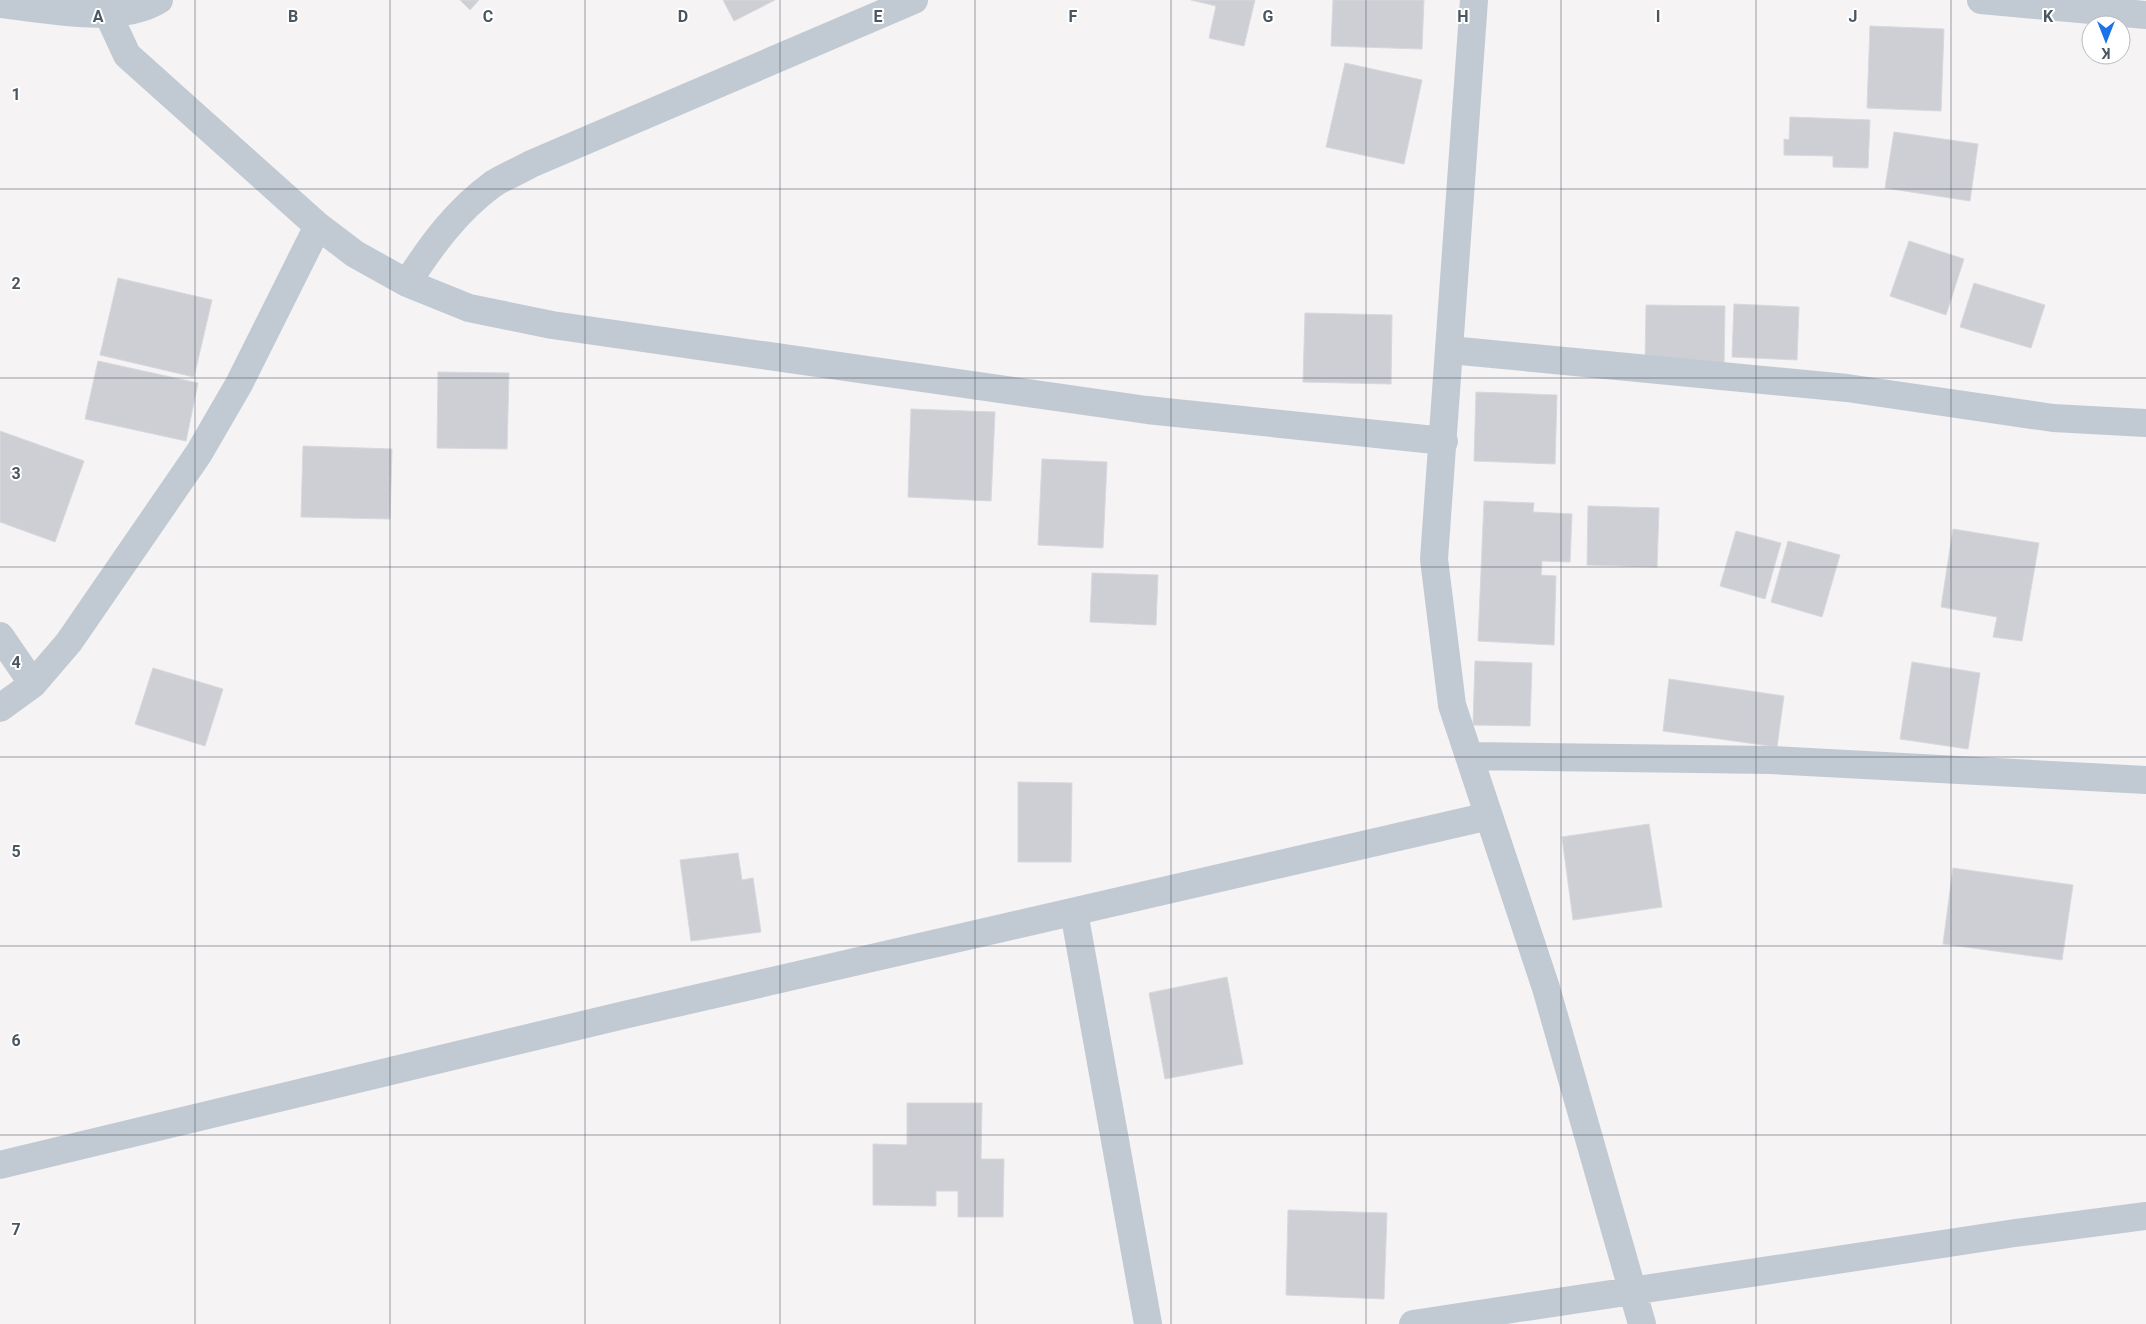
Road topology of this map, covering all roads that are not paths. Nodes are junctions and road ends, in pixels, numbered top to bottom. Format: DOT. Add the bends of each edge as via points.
graph roads {
  1 [pos="159,0"];
  2 [pos="914,0"];
  3 [pos="1474,0"];
  4 [pos="1981,0"];
  5 [pos="0,4"];
  6 [pos="108,14"];
  7 [pos="2146,15"];
  8 [pos="318,226"];
  9 [pos="406,283"];
  10 [pos="1450,350"];
  11 [pos="2146,423"];
  12 [pos="1444,441"];
  13 [pos="0,636"];
  14 [pos="33,684"];
  15 [pos="0,708"];
  16 [pos="1469,756"];
  17 [pos="2146,780"];
  18 [pos="1489,816"];
  19 [pos="1074,912"];
  20 [pos="0,1165"];
  21 [pos="2146,1216"];
  22 [pos="1632,1290"];
  23 [pos="1148,1324"];
  24 [pos="1413,1324"];
  25 [pos="1642,1324"];
  1 -- 6 [label="street" via="149,6"];
  2 -- 9 [label="street" via="531,164 494,184 460,211"];
  3 -- 10 [label="street"];
  4 -- 7 [label="street"];
  5 -- 6 [label="street"];
  6 -- 8 [label="street" via="127,55"];
  8 -- 9 [label="street" via="356,254"];
  8 -- 14 [label="street" via="239,384 199,453 70,642"];
  9 -- 12 [label="street" via="469,308 561,326 1147,410"];
  10 -- 11 [label="street" via="1847,388 2053,418"];
  10 -- 12 [label="street"];
  12 -- 16 [label="street" via="1434,558 1452,705"];
  13 -- 14 [label="street"];
  14 -- 15 [label="street"];
  16 -- 17 [label="street" via="1770,760"];
  16 -- 18 [label="street"];
  18 -- 19 [label="street"];
  18 -- 22 [label="street" via="1546,988"];
  19 -- 20 [label="street"];
  19 -- 23 [label="street"];
  21 -- 22 [label="street"];
  22 -- 24 [label="street"];
  22 -- 25 [label="street"];
}
